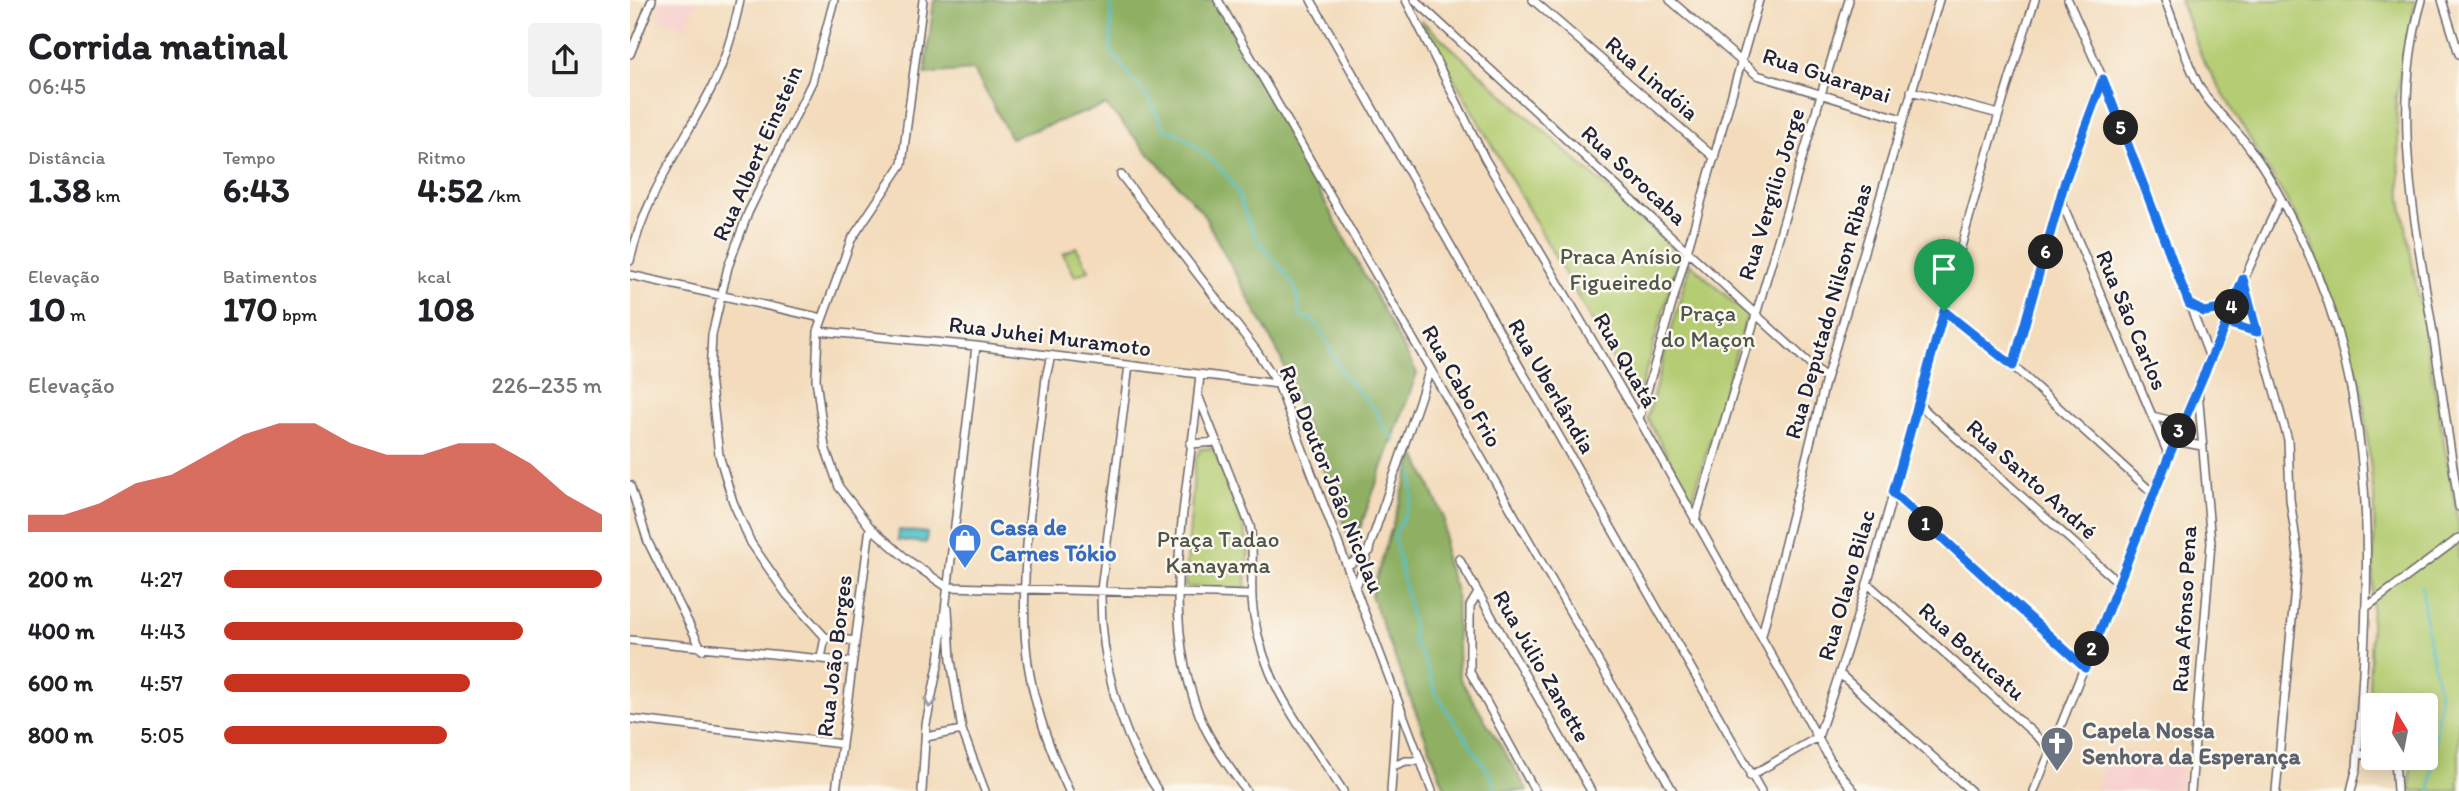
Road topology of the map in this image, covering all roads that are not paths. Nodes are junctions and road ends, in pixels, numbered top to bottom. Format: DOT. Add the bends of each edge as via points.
graph roads {
  1 [pos="652,0"];
  2 [pos="740,0"];
  3 [pos="834,0"];
  4 [pos="923,0"];
  5 [pos="1218,0"];
  6 [pos="1311,0"];
  7 [pos="1406,0"];
  8 [pos="1415,0"];
  9 [pos="1533,0"];
  10 [pos="1670,0"];
  11 [pos="1759,0"];
  12 [pos="1849,0"];
  13 [pos="1939,0"];
  14 [pos="2035,0"];
  15 [pos="2068,0"];
  16 [pos="2165,0"];
  17 [pos="2422,0"];
  18 [pos="2442,0"];
  19 [pos="1428,12"];
  20 [pos="1413,18"];
  21 [pos="630,54"];
  22 [pos="2459,54"];
  23 [pos="1742,65"];
  24 [pos="2103,79"];
  25 [pos="1911,91"];
  26 [pos="1821,96"];
  27 [pos="1999,114"];
  28 [pos="1902,119"];
  29 [pos="1714,158"];
  30 [pos="1121,176"];
  31 [pos="2281,199"];
  32 [pos="2061,200"];
  33 [pos="1688,250"];
  34 [pos="630,261"];
  35 [pos="630,275"];
  36 [pos="2243,279"];
  37 [pos="720,296"];
  38 [pos="2189,304"];
  39 [pos="2232,307"];
  40 [pos="1944,311"];
  41 [pos="1755,312"];
  42 [pos="822,318"];
  43 [pos="2226,323"];
  44 [pos="818,331"];
  45 [pos="2257,332"];
  46 [pos="976,346"];
  47 [pos="1051,355"];
  48 [pos="2210,358"];
  49 [pos="1129,365"];
  50 [pos="2013,366"];
  51 [pos="1430,369"];
  52 [pos="1200,374"];
  53 [pos="1826,379"];
  54 [pos="1278,384"];
  55 [pos="2197,387"];
  56 [pos="1198,394"];
  57 [pos="1918,404"];
  58 [pos="2152,416"];
  59 [pos="2185,418"];
  60 [pos="1639,419"];
  61 [pos="2175,441"];
  62 [pos="1217,442"];
  63 [pos="1191,444"];
  64 [pos="2202,446"];
  65 [pos="2169,456"];
  66 [pos="630,485"];
  67 [pos="1893,493"];
  68 [pos="2155,495"];
  69 [pos="2459,507"];
  70 [pos="1695,521"];
  71 [pos="870,527"];
  72 [pos="2459,538"];
  73 [pos="1370,551"];
  74 [pos="1459,559"];
  75 [pos="1347,566"];
  76 [pos="1867,583"];
  77 [pos="2119,583"];
  78 [pos="947,587"];
  79 [pos="1025,588"];
  80 [pos="1356,588"];
  81 [pos="1101,590"];
  82 [pos="1177,592"];
  83 [pos="1478,593"];
  84 [pos="1251,595"];
  85 [pos="2368,606"];
  86 [pos="1762,635"];
  87 [pos="825,637"];
  88 [pos="630,640"];
  89 [pos="855,641"];
  90 [pos="702,650"];
  91 [pos="821,658"];
  92 [pos="951,660"];
  93 [pos="939,661"];
  94 [pos="852,662"];
  95 [pos="2085,668"];
  96 [pos="1840,674"];
  97 [pos="1397,702"];
  98 [pos="630,719"];
  99 [pos="962,730"];
  100 [pos="926,737"];
  101 [pos="1818,737"];
  102 [pos="842,744"];
  103 [pos="2051,749"];
  104 [pos="2358,754"];
  105 [pos="2361,754"];
  106 [pos="1420,761"];
  107 [pos="1393,766"];
  108 [pos="2396,770"];
  109 [pos="1750,776"];
  110 [pos="836,791"];
  111 [pos="922,791"];
  112 [pos="985,791"];
  113 [pos="1069,791"];
  114 [pos="1158,791"];
  115 [pos="1246,791"];
  116 [pos="1343,791"];
  117 [pos="1391,791"];
  118 [pos="1432,791"];
  119 [pos="1535,791"];
  120 [pos="1591,791"];
  121 [pos="1672,791"];
  122 [pos="1761,791"];
  123 [pos="1854,791"];
  124 [pos="1971,791"];
  125 [pos="2034,791"];
  126 [pos="2192,791"];
  127 [pos="2276,791"];
  128 [pos="2351,791"];
  129 [pos="2397,791"];
  1 -- 21 [label="street"];
  2 -- 34 [label="street" via="713,85 654,193"];
  3 -- 37 [label="street, Rua Albert Einstein" via="812,82 748,213"];
  4 -- 42 [label="street" via="902,164 851,240"];
  5 -- 51 [label="street, Rua Cabo Frio"];
  6 -- 109 [label="street, Rua Uberlândia"];
  7 -- 20 [label="street, Rua Quatá"];
  8 -- 19 [label="street, Rua Sorocaba"];
  9 -- 29 [label="street, Rua Lindóia"];
  10 -- 23 [label="street, Rua Guarapai"];
  11 -- 23 [label="street"];
  12 -- 26 [label="street, Rua Vergílio Jorge"];
  13 -- 25 [label="street, Rua Deputado Nilson Ribas"];
  14 -- 27 [label="street, Rua Olavo Bilac"];
  15 -- 24 [label="street"];
  16 -- 31 [label="street" via="2205,96 2251,150"];
  17 -- 69 [label="street" via="2411,38 2405,96 2409,197"];
  18 -- 22 [label="street"];
  19 -- 20 [label="street"];
  19 -- 33 [label="street, Rua Sorocaba"];
  20 -- 60 [label="street, Rua Quatá" via="1485,159"];
  23 -- 26 [label="street, Rua Guarapai" via="1757,75"];
  23 -- 29 [label="street"];
  24 -- 32 [label="street"];
  24 -- 38 [label="street"];
  25 -- 27 [label="street"];
  25 -- 28 [label="street, Rua Deputado Nilson Ribas"];
  26 -- 28 [label="street, Rua Guarapai"];
  26 -- 41 [label="street, Rua Vergílio Jorge"];
  27 -- 40 [label="street, Rua Olavo Bilac"];
  28 -- 53 [label="street, Rua Deputado Nilson Ribas"];
  29 -- 33 [label="street"];
  30 -- 54 [label="street, Rua Doutor João Nicolau"];
  31 -- 36 [label="street"];
  31 -- 85 [label="street" via="2327,297 2352,384 2368,523"];
  32 -- 50 [label="street"];
  32 -- 58 [label="street, Rua São Carlos"];
  33 -- 41 [label="street, Rua Sorocaba"];
  33 -- 60 [label="street"];
  35 -- 37 [label="street"];
  36 -- 39 [label="street"];
  36 -- 45 [label="street"];
  37 -- 42 [label="street"];
  37 -- 87 [label="street, Rua Albert Einstein" via="710,377 719,455 733,502 751,543"];
  38 -- 39 [label="street" via="2204,312"];
  38 -- 48 [label="street"];
  39 -- 43 [label="street"];
  40 -- 50 [label="street"];
  40 -- 57 [label="street, Rua Olavo Bilac"];
  41 -- 53 [label="street, Rua Sorocaba"];
  41 -- 70 [label="street, Rua Vergílio Jorge"];
  42 -- 44 [label="street"];
  43 -- 45 [label="street"];
  43 -- 48 [label="street"];
  44 -- 46 [label="street, Rua Juhei Muramoto"];
  44 -- 71 [label="street" via="816,379 825,447 839,487"];
  45 -- 127 [label="street" via="2288,440 2298,555"];
  46 -- 47 [label="street, Rua Juhei Muramoto"];
  46 -- 78 [label="street"];
  47 -- 49 [label="street, Rua Juhei Muramoto"];
  47 -- 79 [label="street"];
  48 -- 55 [label="street"];
  49 -- 52 [label="street, Rua Juhei Muramoto"];
  49 -- 81 [label="street"];
  50 -- 68 [label="street"];
  51 -- 73 [label="street"];
  51 -- 121 [label="street, Rua Cabo Frio"];
  52 -- 54 [label="street, Rua Juhei Muramoto"];
  52 -- 56 [label="street"];
  53 -- 86 [label="street, Rua Deputado Nilson Ribas"];
  54 -- 75 [label="street, Rua Doutor João Nicolau"];
  55 -- 59 [label="street"];
  55 -- 64 [label="street, Rua Afonso Pena"];
  56 -- 62 [label="street"];
  56 -- 63 [label="street"];
  57 -- 67 [label="street, Rua Olavo Bilac"];
  57 -- 77 [label="street, Rua Santo André"];
  58 -- 59 [label="street" via="2173,421"];
  58 -- 65 [label="street, Rua São Carlos"];
  59 -- 61 [label="street"];
  60 -- 70 [label="street, Rua Quatá"];
  61 -- 64 [label="street"];
  61 -- 65 [label="street"];
  62 -- 63 [label="street"];
  62 -- 84 [label="street" via="1250,526 1254,547"];
  63 -- 82 [label="street"];
  64 -- 126 [label="street, Rua Afonso Pena" via="2211,543"];
  65 -- 68 [label="street"];
  66 -- 90 [label="street" via="648,542"];
  67 -- 76 [label="street, Rua Olavo Bilac"];
  67 -- 95 [label="street"];
  68 -- 77 [label="street"];
  70 -- 86 [label="street, Rua Quatá"];
  71 -- 78 [label="street"];
  71 -- 89 [label="street, Rua João Borges"];
  72 -- 85 [label="street"];
  73 -- 75 [label="street"];
  73 -- 80 [label="street"];
  74 -- 83 [label="street, Rua Júlio Zanette"];
  75 -- 80 [label="street, Rua Doutor João Nicolau"];
  76 -- 96 [label="street, Rua Olavo Bilac"];
  76 -- 103 [label="street, Rua Botucatu"];
  77 -- 95 [label="street"];
  78 -- 79 [label="street"];
  78 -- 92 [label="street"];
  78 -- 93 [label="street"];
  79 -- 81 [label="street"];
  79 -- 113 [label="street" via="1028,663 1038,711"];
  80 -- 97 [label="street, Rua Doutor João Nicolau"];
  81 -- 82 [label="street"];
  81 -- 114 [label="street" via="1101,617 1119,714 1143,770"];
  82 -- 84 [label="street"];
  82 -- 115 [label="street" via="1189,684 1206,729"];
  83 -- 119 [label="street" via="1470,606 1470,672"];
  83 -- 120 [label="street, Rua Júlio Zanette"];
  84 -- 116 [label="street" via="1262,658 1280,698"];
  85 -- 104 [label="street"];
  86 -- 101 [label="street, Rua Quatá"];
  87 -- 89 [label="street"];
  87 -- 91 [label="street"];
  88 -- 90 [label="street"];
  89 -- 94 [label="street, Rua João Borges"];
  90 -- 91 [label="street"];
  91 -- 94 [label="street"];
  92 -- 93 [label="street"];
  92 -- 99 [label="street"];
  93 -- 100 [label="street, one-way"];
  94 -- 102 [label="street, Rua João Borges"];
  95 -- 103 [label="street"];
  96 -- 101 [label="street, Rua Olavo Bilac"];
  96 -- 124 [label="street"];
  97 -- 106 [label="street, Rua Doutor João Nicolau"];
  97 -- 107 [label="street"];
  98 -- 102 [label="street"];
  99 -- 100 [label="street"];
  99 -- 112 [label="street"];
  100 -- 111 [label="street"];
  101 -- 109 [label="street"];
  101 -- 123 [label="street, Rua Quatá"];
  102 -- 110 [label="street, Rua João Borges"];
  103 -- 125 [label="street"];
  104 -- 105 [label="street"];
  104 -- 128 [label="street"];
  106 -- 107 [label="street"];
  106 -- 118 [label="street, Rua Doutor João Nicolau"];
  107 -- 117 [label="street"];
  108 -- 129 [label="street"];
  109 -- 122 [label="street, Rua Uberlândia"];
}
